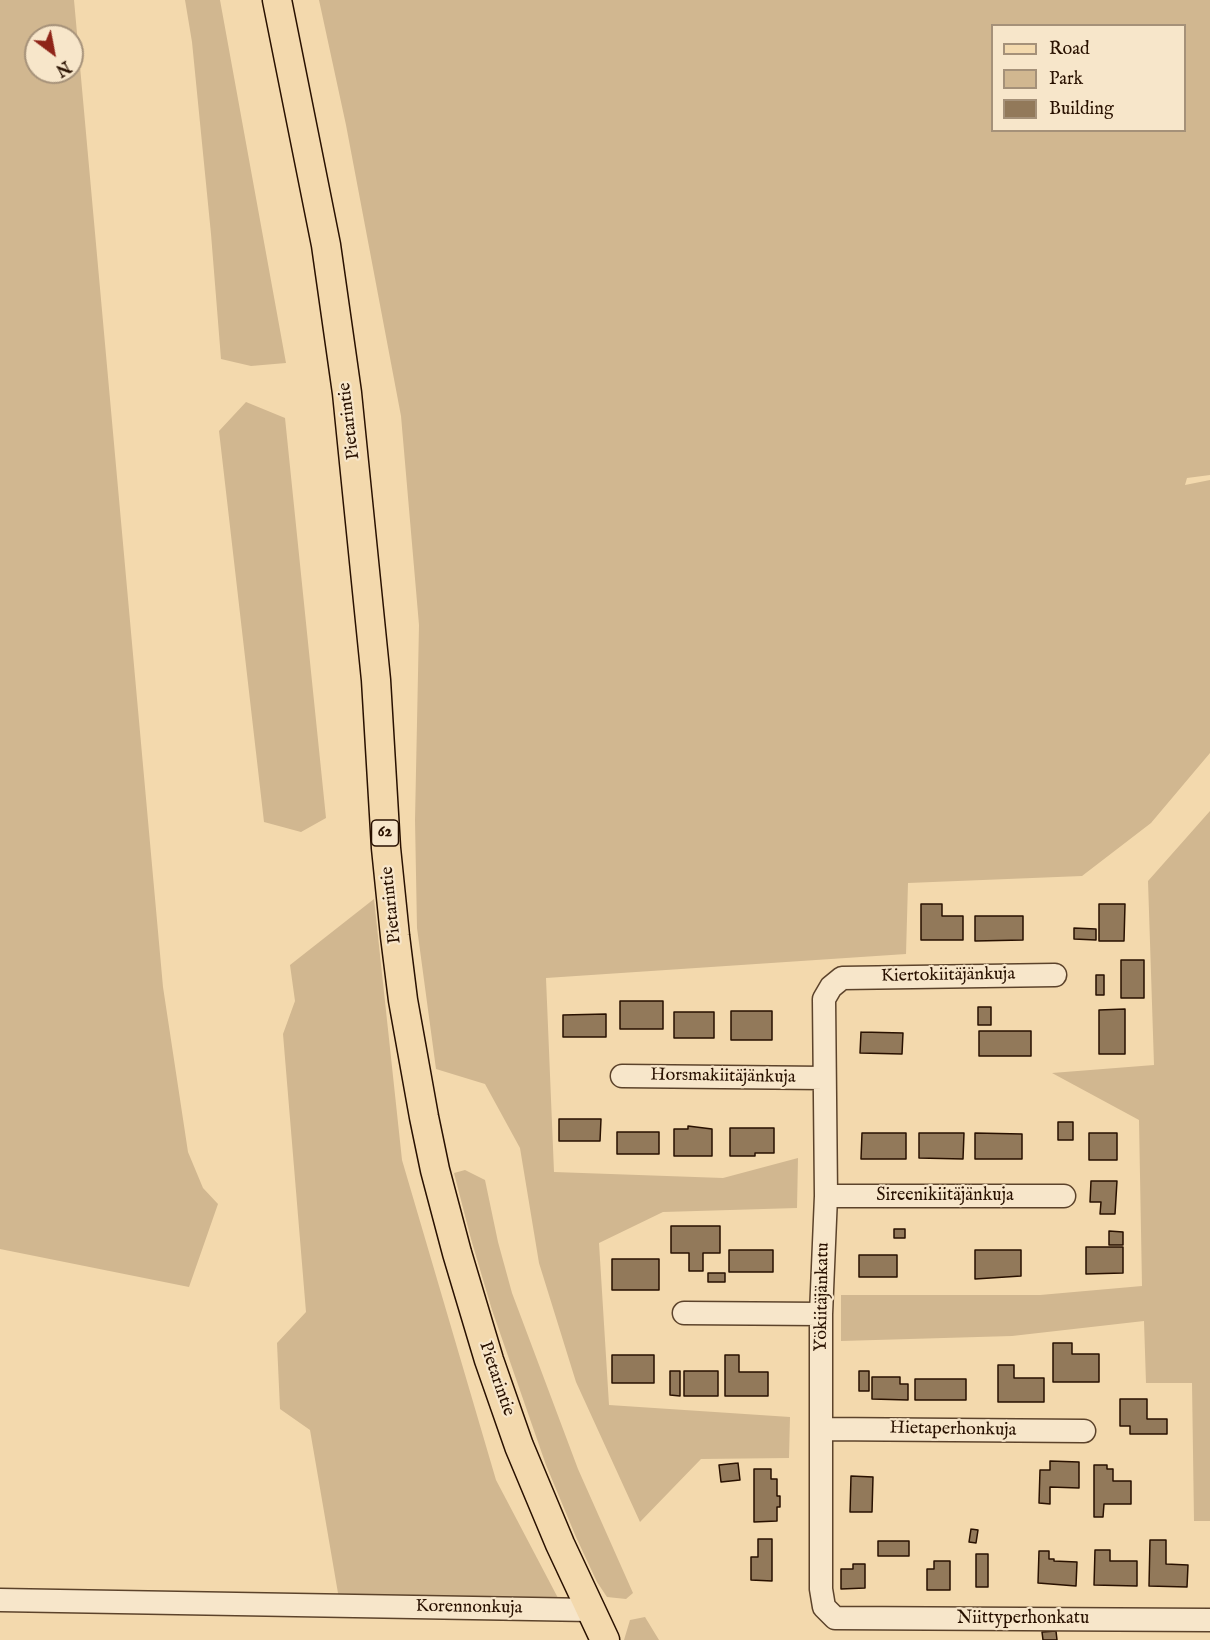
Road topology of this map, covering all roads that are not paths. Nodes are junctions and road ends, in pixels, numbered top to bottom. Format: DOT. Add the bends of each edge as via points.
graph roads {
  1 [pos="277,0"];
  2 [pos="1055,975"];
  3 [pos="842,978"];
  4 [pos="622,1076"];
  5 [pos="824,1078"];
  6 [pos="826,1196"];
  7 [pos="1064,1196"];
  8 [pos="684,1313"];
  9 [pos="821,1314"];
  10 [pos="822,1429"];
  11 [pos="1084,1431"];
  12 [pos="0,1600"];
  13 [pos="591,1610"];
  14 [pos="836,1618"];
  15 [pos="1210,1620"];
  16 [pos="605,1640"];
  1 -- 13 [label="main road, Pietarintie / 62" via="326,245 347,393 376,680 386,848 417,1086 435,1170 489,1360 519,1446"];
  2 -- 3 [label="street, Kiertokiitäjänkuja"];
  3 -- 5 [label="street, Yökiitäjänkatu" via="824,999"];
  4 -- 5 [label="street, Horsmakiitäjänkuja"];
  5 -- 6 [label="street, Yökiitäjänkatu"];
  6 -- 7 [label="street, Sireenikiitäjänkuja"];
  6 -- 9 [label="street, Yökiitäjänkatu"];
  8 -- 9 [label="street"];
  9 -- 10 [label="street, Yökiitäjänkatu"];
  10 -- 11 [label="street, Hietaperhonkuja"];
  10 -- 14 [label="street, Yökiitäjänkatu" via="821,1590 824,1607"];
  12 -- 13 [label="street, Korennonkuja"];
  13 -- 16 [label="main road, Pietarintie / 62"];
  14 -- 15 [label="street, Niittyperhonkatu"];
}
